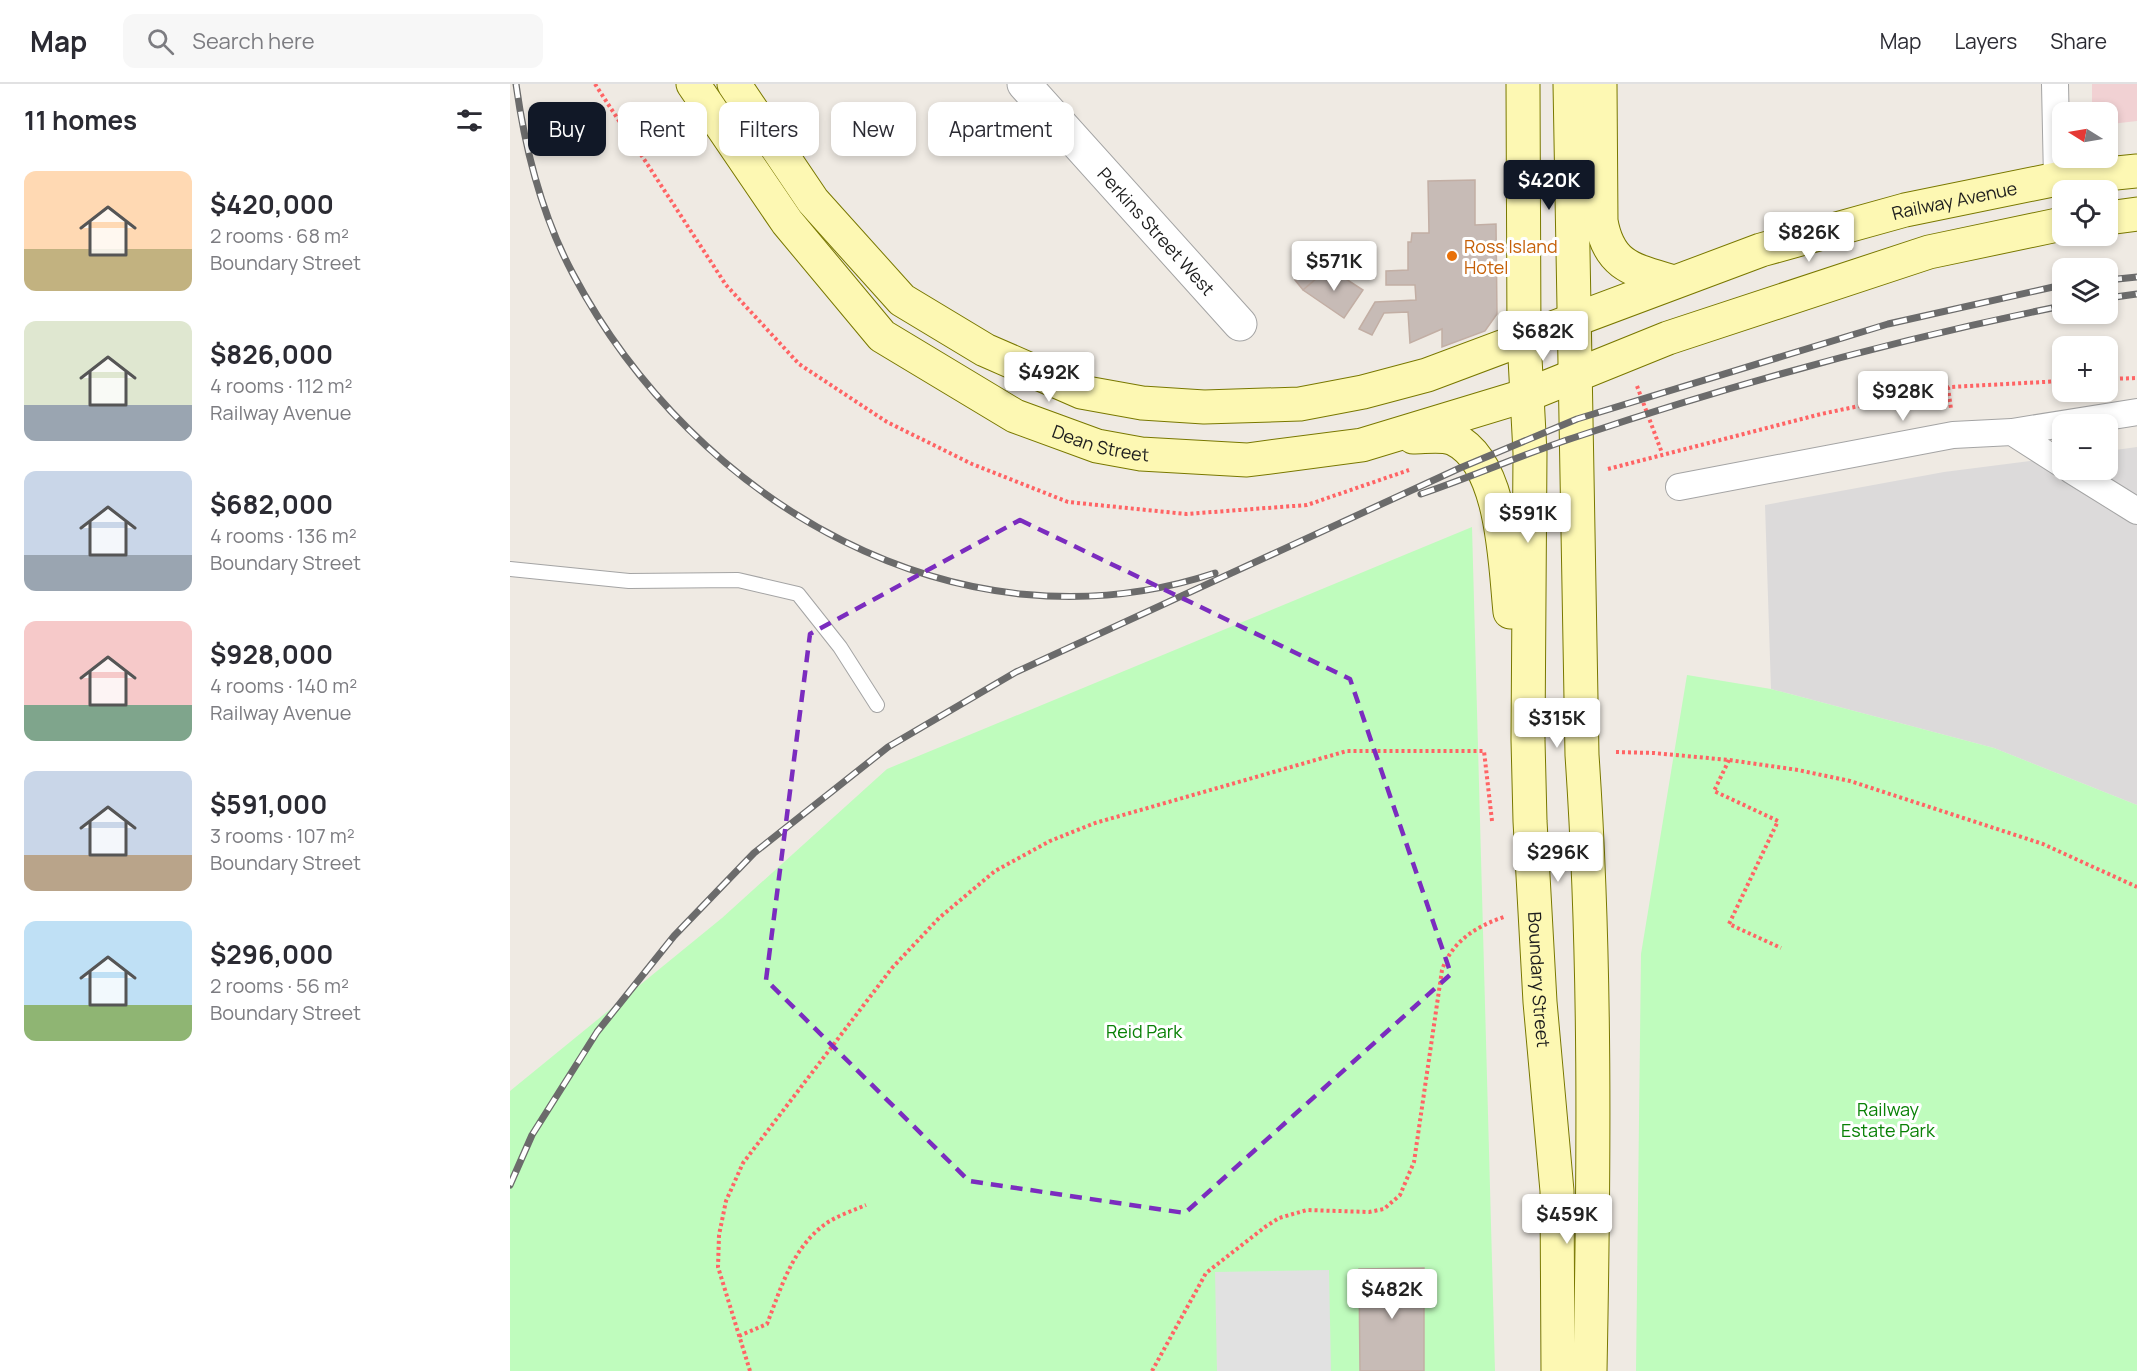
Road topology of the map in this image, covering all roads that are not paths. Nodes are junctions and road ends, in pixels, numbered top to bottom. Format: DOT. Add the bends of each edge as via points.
graph roads {
  1 [pos="693,84"];
  2 [pos="734,84"];
  3 [pos="1024,84"];
  4 [pos="1523,84"];
  5 [pos="1570,84"];
  6 [pos="1600,84"];
  7 [pos="2055,84"];
  8 [pos="2137,171"];
  9 [pos="2057,178"];
  10 [pos="2137,214"];
  11 [pos="2118,217"];
  12 [pos="2052,226"];
  13 [pos="1674,282"];
  14 [pos="1573,320"];
  15 [pos="1240,324"];
  16 [pos="1524,339"];
  17 [pos="1576,376"];
  18 [pos="1527,395"];
  19 [pos="2137,412"];
  20 [pos="2012,432"];
  21 [pos="1383,439"];
  22 [pos="2052,458"];
  23 [pos="2087,480"];
  24 [pos="1679,487"];
  25 [pos="2137,511"];
  26 [pos="510,569"];
  27 [pos="878,705"];
  28 [pos="1529,778"];
  29 [pos="1558,1371"];
  30 [pos="1590,1371"];
  1 -- 21 [label="main road, Dean Street" via="787,222 882,336 1015,416 1097,446 1188,457 1247,460"];
  2 -- 16 [label="main road" via="813,201 902,300 985,350 1081,392 1142,403 1204,407 1300,404 1427,375"];
  3 -- 15 [label="street, Perkins Street West"];
  4 -- 16 [label="main road, Boundary Street"];
  5 -- 14 [label="main road"];
  6 -- 13 [label="main road" via="1604,239 1611,252 1630,268"];
  7 -- 9 [label="street"];
  8 -- 9 [label="main road, Railway Avenue"];
  9 -- 13 [label="main road, Railway Avenue" via="1905,210 1761,250"];
  10 -- 11 [label="main road"];
  12 -- 17 [label="main road" via="1929,252 1668,338"];
  13 -- 14 [label="main road, Railway Avenue"];
  14 -- 16 [label="main road"];
  14 -- 17 [label="main road"];
  16 -- 18 [label="main road, Boundary Street"];
  17 -- 18 [label="main road, Dean Street"];
  17 -- 30 [label="main road" via="1582,755 1594,1109"];
  18 -- 21 [label="main road, Dean Street"];
  18 -- 28 [label="main road, Boundary Street"];
  19 -- 20 [label="street"];
  20 -- 22 [label="street"];
  20 -- 24 [label="street" via="1953,435"];
  21 -- 28 [label="main road" via="1452,438 1473,455 1491,486 1499,514"];
  23 -- 25 [label="street"];
  26 -- 27 [label="lane" via="629,581 738,580 798,594 840,647"];
  28 -- 29 [label="main road, Boundary Street" via="1533,907 1557,1191"];
}
